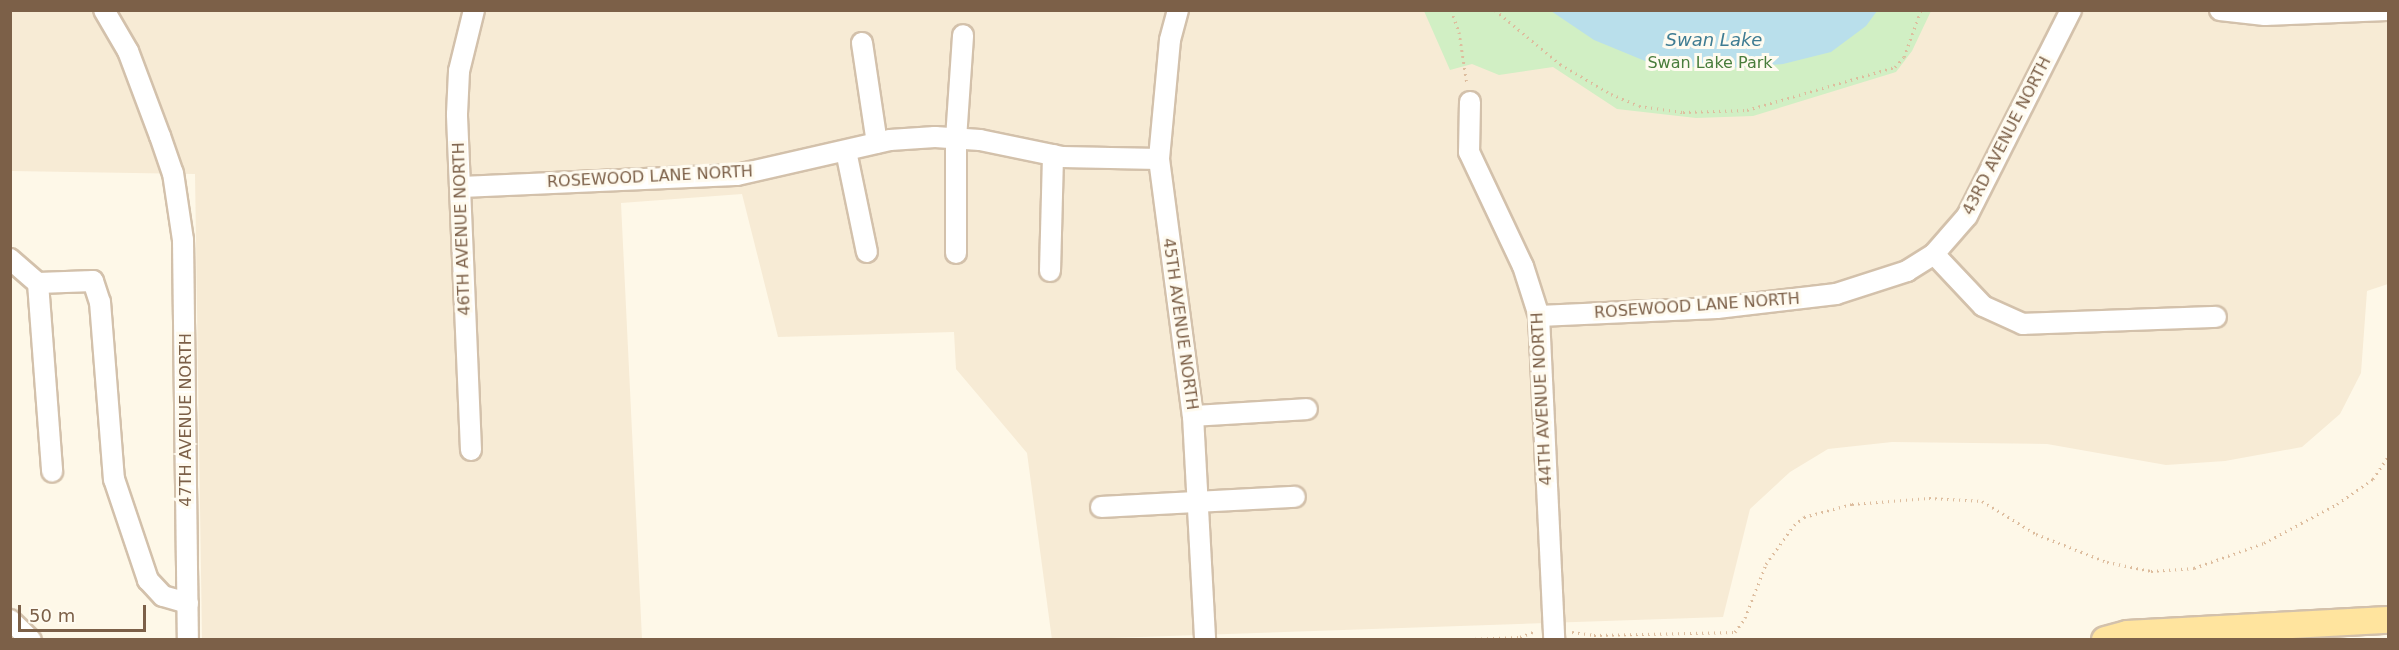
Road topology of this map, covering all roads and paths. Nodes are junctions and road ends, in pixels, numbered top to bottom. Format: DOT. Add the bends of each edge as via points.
graph roads {
  1 [pos="104,10"];
  2 [pos="474,10"];
  3 [pos="1178,10"];
  4 [pos="1451,10"];
  5 [pos="1495,10"];
  6 [pos="1921,10"];
  7 [pos="2072,10"];
  8 [pos="2220,10"];
  9 [pos="2387,10"];
  10 [pos="963,35"];
  11 [pos="862,43"];
  12 [pos="1470,102"];
  13 [pos="956,139"];
  14 [pos="877,143"];
  15 [pos="846,151"];
  16 [pos="1053,155"];
  17 [pos="1159,159"];
  18 [pos="460,187"];
  19 [pos="867,252"];
  20 [pos="956,253"];
  21 [pos="1934,254"];
  22 [pos="10,260"];
  23 [pos="1050,271"];
  24 [pos="38,283"];
  25 [pos="1539,316"];
  26 [pos="2216,317"];
  27 [pos="1307,409"];
  28 [pos="1193,416"];
  29 [pos="471,450"];
  30 [pos="2388,458"];
  31 [pos="52,471"];
  32 [pos="1295,497"];
  33 [pos="1198,501"];
  34 [pos="1101,507"];
  35 [pos="188,603"];
  36 [pos="10,620"];
  37 [pos="2388,620"];
  38 [pos="1572,632"];
  39 [pos="1547,634"];
  40 [pos="31,639"];
  41 [pos="188,639"];
  42 [pos="1205,639"];
  43 [pos="1445,639"];
  44 [pos="2105,639"];
  1 -- 35 [label="street, 47TH AVENUE NORTH" via="128,51 173,173 177,200 185,281"];
  2 -- 18 [label="street, 46TH AVENUE NORTH" via="459,71"];
  3 -- 17 [label="street, 45TH AVENUE NORTH" via="1170,40"];
  4 -- 12 [label="path" via="1459,32"];
  5 -- 6 [label="path" via="1560,64 1611,94 1639,106 1683,112 1747,110 1895,67 1904,57"];
  7 -- 21 [label="street, 43RD AVENUE NORTH" via="1967,216"];
  8 -- 9 [label="street" via="2265,15"];
  10 -- 13 [label="street"];
  11 -- 14 [label="street"];
  12 -- 25 [label="street, 44TH AVENUE NORTH" via="1469,152 1523,266"];
  13 -- 14 [label="street, ROSEWOOD LANE NORTH"];
  13 -- 16 [label="street, ROSEWOOD LANE NORTH"];
  13 -- 20 [label="street"];
  14 -- 15 [label="street, ROSEWOOD LANE NORTH"];
  15 -- 18 [label="street, ROSEWOOD LANE NORTH" via="737,175"];
  15 -- 19 [label="street"];
  16 -- 17 [label="street, ROSEWOOD LANE NORTH"];
  16 -- 23 [label="street"];
  17 -- 28 [label="street, 45TH AVENUE NORTH"];
  18 -- 29 [label="street, 46TH AVENUE NORTH"];
  21 -- 25 [label="street, ROSEWOOD LANE NORTH" via="1896,276 1836,294 1717,308"];
  21 -- 26 [label="street" via="1983,306 2024,324"];
  22 -- 24 [label="street"];
  24 -- 31 [label="street"];
  24 -- 35 [label="street" via="93,281 100,302 114,479 148,580 163,596"];
  25 -- 39 [label="street, 44TH AVENUE NORTH"];
  27 -- 28 [label="street"];
  28 -- 33 [label="street, 45TH AVENUE NORTH"];
  30 -- 38 [label="path" via="2373,479 2337,504 2264,543 2194,568 2151,571 2107,562 2036,534 1982,501 1929,498 1852,504 1804,517 1794,525 1766,564 1745,618 1735,632"];
  32 -- 33 [label="street"];
  33 -- 34 [label="street"];
  33 -- 42 [label="street, 45TH AVENUE NORTH"];
  35 -- 41 [label="street, 47TH AVENUE NORTH"];
  36 -- 40 [label="street"];
  37 -- 44 [label="main road" via="2127,634"];
  39 -- 43 [label="path"];
}
